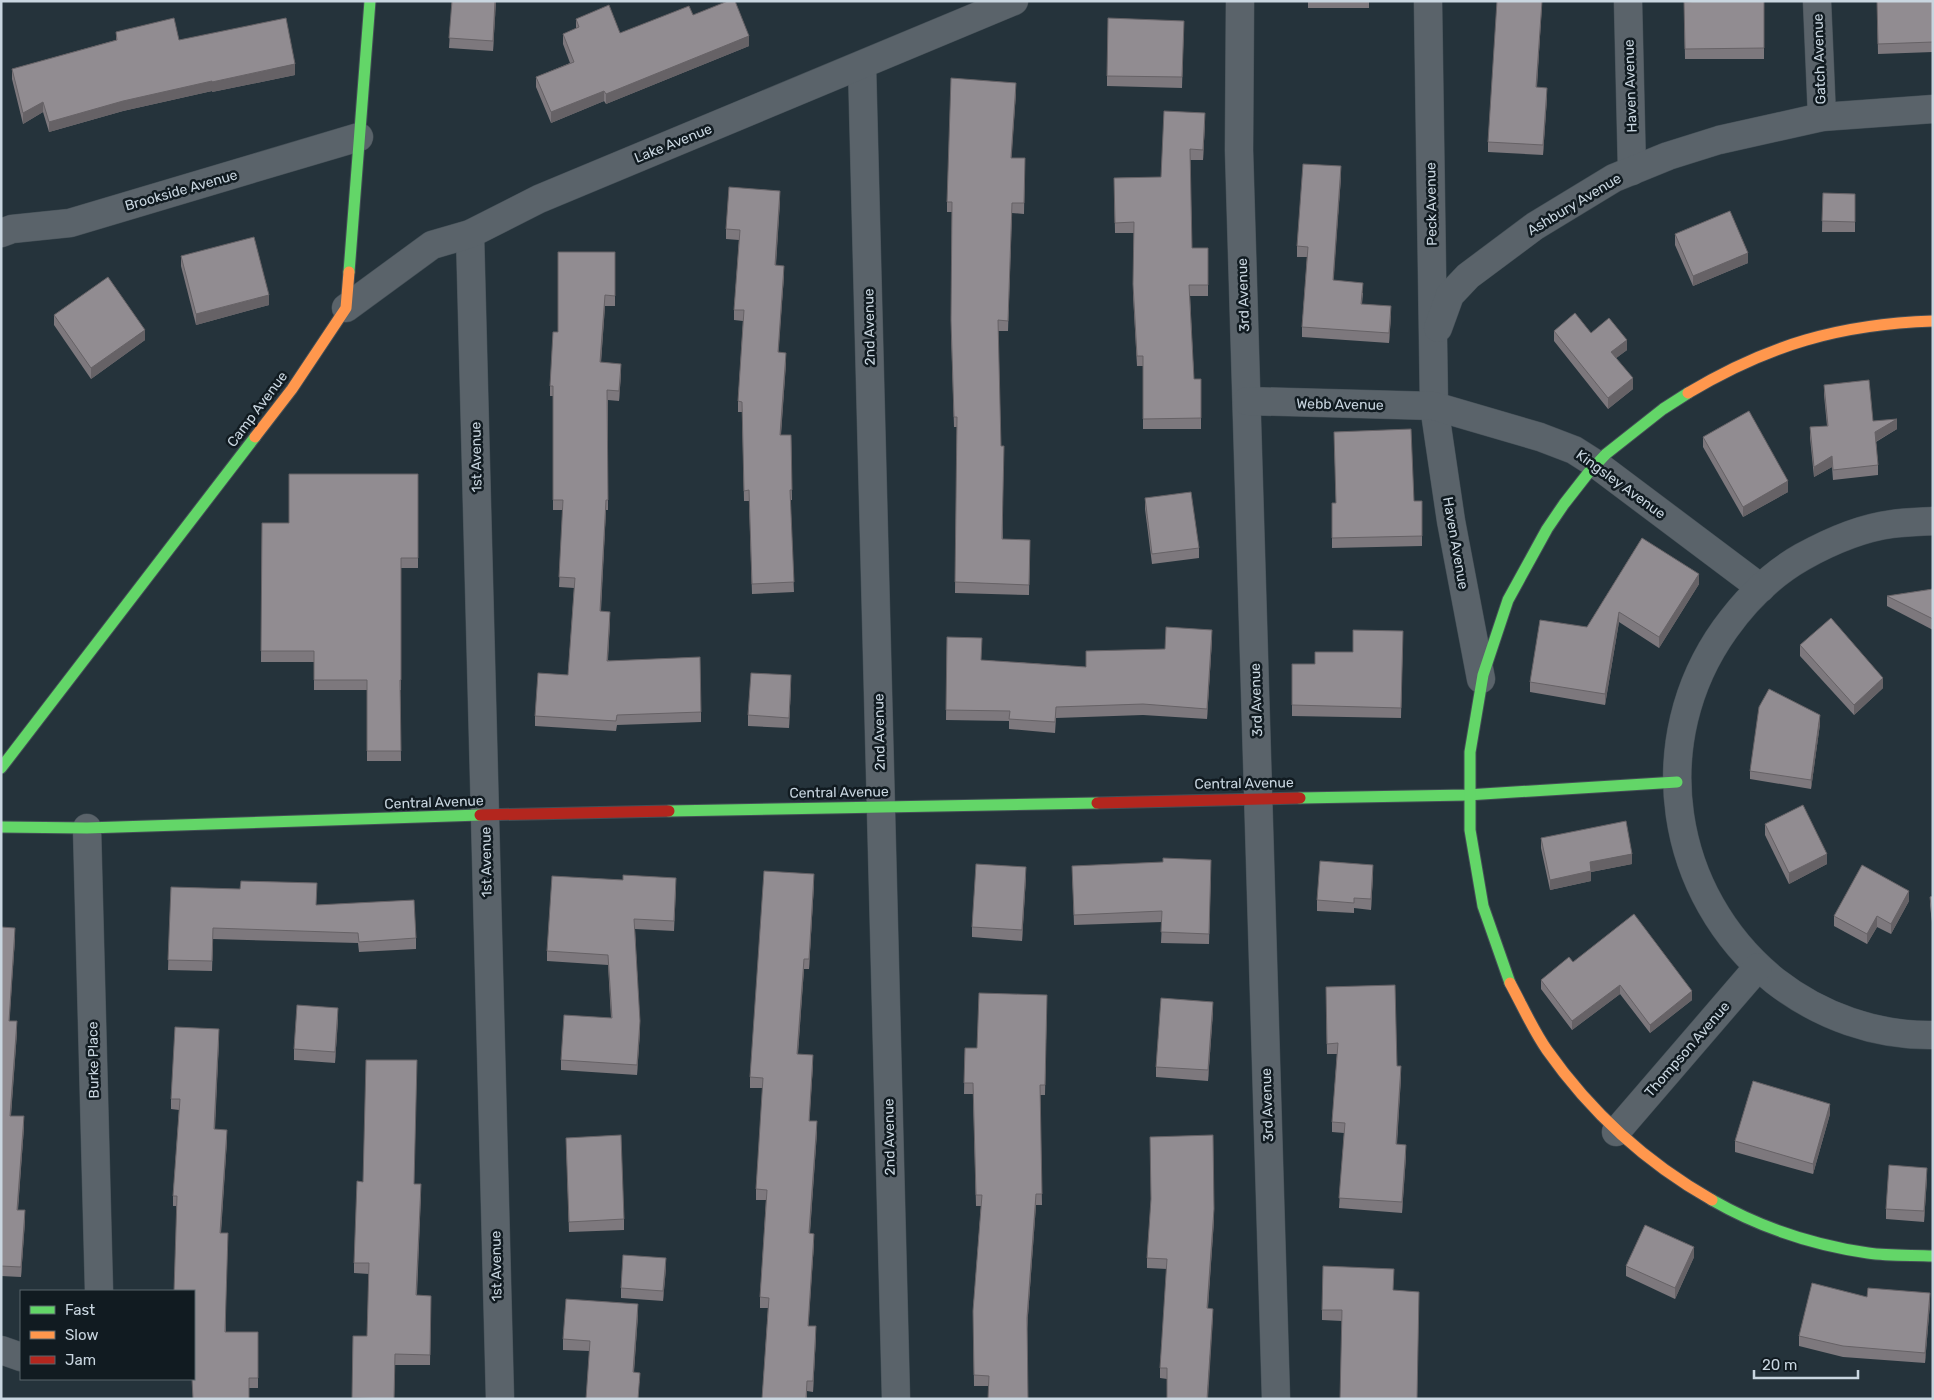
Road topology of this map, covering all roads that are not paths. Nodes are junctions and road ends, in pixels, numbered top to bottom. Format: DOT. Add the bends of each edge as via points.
graph roads {
  1 [pos="370,1"];
  2 [pos="1014,1"];
  3 [pos="1240,1"];
  4 [pos="1428,1"];
  5 [pos="1628,1"];
  6 [pos="1817,1"];
  7 [pos="862,65"];
  8 [pos="1933,109"];
  9 [pos="1822,117"];
  10 [pos="360,137"];
  11 [pos="1632,171"];
  12 [pos="1,233"];
  13 [pos="470,234"];
  14 [pos="346,308"];
  15 [pos="1933,321"];
  16 [pos="1433,342"];
  17 [pos="1247,402"];
  18 [pos="1434,406"];
  19 [pos="1596,464"];
  20 [pos="1933,521"];
  21 [pos="1761,588"];
  22 [pos="1481,679"];
  23 [pos="1,768"];
  24 [pos="1676,782"];
  25 [pos="1467,794"];
  26 [pos="1259,798"];
  27 [pos="881,806"];
  28 [pos="485,815"];
  29 [pos="1,827"];
  30 [pos="87,828"];
  31 [pos="1758,967"];
  32 [pos="1933,1035"];
  33 [pos="1616,1132"];
  34 [pos="1933,1256"];
  35 [pos="99,1290"];
  36 [pos="1,1350"];
  37 [pos="20,1357"];
  38 [pos="500,1399"];
  39 [pos="896,1399"];
  40 [pos="1276,1399"];
  1 -- 10 [label="street, Camp Avenue"];
  2 -- 7 [label="street, Lake Avenue"];
  3 -- 17 [label="street, 3rd Avenue" via="1239,150"];
  4 -- 16 [label="street, Peck Avenue"];
  5 -- 11 [label="street, Haven Avenue"];
  6 -- 9 [label="street, Gatch Avenue"];
  7 -- 13 [label="street, Lake Avenue" via="539,199"];
  7 -- 27 [label="street, 2nd Avenue"];
  8 -- 9 [label="street, Ashbury Avenue"];
  9 -- 11 [label="street, Ashbury Avenue" via="1719,140"];
  10 -- 12 [label="street, Brookside Avenue" via="70,223"];
  10 -- 14 [label="street, Camp Avenue"];
  11 -- 16 [label="street, Ashbury Avenue" via="1614,178 1535,226 1468,276 1450,295"];
  13 -- 14 [label="street, Lake Avenue" via="432,245"];
  13 -- 28 [label="street, 1st Avenue"];
  14 -- 23 [label="street, Camp Avenue" via="292,389"];
  15 -- 19 [label="street" via="1886,323 1838,331 1746,361 1702,383 1662,409"];
  16 -- 18 [label="street, Peck Avenue"];
  17 -- 18 [label="street, Webb Avenue"];
  17 -- 26 [label="street, 3rd Avenue"];
  18 -- 19 [label="street, Kingsley Avenue" via="1540,437 1574,450"];
  18 -- 22 [label="street, Haven Avenue" via="1451,521"];
  19 -- 21 [label="street, Kingsley Avenue"];
  19 -- 22 [label="street" via="1560,510 1525,566 1494,634"];
  20 -- 21 [label="street" via="1891,524 1843,537 1800,558"];
  21 -- 24 [label="street" via="1736,614 1698,676 1680,737"];
  22 -- 25 [label="street" via="1471,736"];
  24 -- 25 [label="street, Central Avenue"];
  24 -- 31 [label="street" via="1689,856 1708,901 1730,936"];
  25 -- 26 [label="street, Central Avenue"];
  25 -- 33 [label="street" via="1471,848 1481,902 1497,953 1518,1003 1578,1092"];
  26 -- 27 [label="street, Central Avenue"];
  26 -- 40 [label="street, 3rd Avenue"];
  27 -- 28 [label="street, Central Avenue"];
  27 -- 39 [label="street, 2nd Avenue"];
  28 -- 30 [label="street, Central Avenue"];
  28 -- 38 [label="street, 1st Avenue"];
  29 -- 30 [label="street, Central Avenue"];
  30 -- 35 [label="street, Burke Place"];
  31 -- 32 [label="street" via="1791,993 1828,1014 1868,1028 1910,1036"];
  31 -- 33 [label="street, Thompson Avenue"];
  33 -- 34 [label="street" via="1659,1168 1700,1194 1760,1224 1814,1242 1870,1254"];
  36 -- 37 [label="street"];
}
